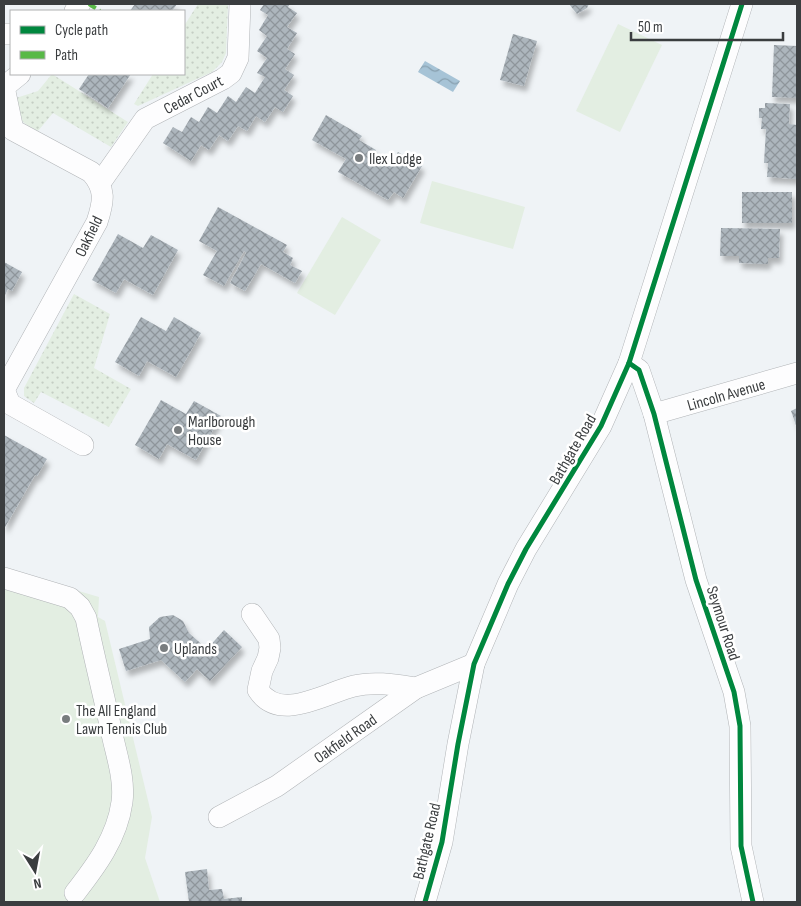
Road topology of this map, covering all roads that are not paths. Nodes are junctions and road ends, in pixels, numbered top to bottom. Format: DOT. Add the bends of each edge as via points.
graph roads {
  1 [pos="240,4"];
  2 [pos="742,4"];
  3 [pos="19,75"];
  4 [pos="4,87"];
  5 [pos="8,132"];
  6 [pos="100,182"];
  7 [pos="629,363"];
  8 [pos="797,373"];
  9 [pos="4,390"];
  10 [pos="654,414"];
  11 [pos="83,445"];
  12 [pos="4,578"];
  13 [pos="252,614"];
  14 [pos="474,664"];
  15 [pos="416,688"];
  16 [pos="219,816"];
  17 [pos="75,894"];
  18 [pos="425,902"];
  19 [pos="753,902"];
  1 -- 6 [label="street, Cedar Court" via="238,58 231,73 145,119"];
  2 -- 7 [label="street, Bathgate Road"];
  3 -- 4 [label="street"];
  4 -- 5 [label="street"];
  5 -- 6 [label="street" via="82,167"];
  6 -- 9 [label="street, Oakfield" via="102,203 97,222"];
  7 -- 10 [label="street, Seymour Road" via="639,370"];
  7 -- 14 [label="street, Bathgate Road" via="601,426 526,549"];
  8 -- 10 [label="street, Lincoln Avenue"];
  9 -- 11 [label="street" via="10,404"];
  10 -- 19 [label="street, Seymour Road" via="696,580 734,692 740,726 742,846"];
  12 -- 17 [label="street" via="70,598 86,618 122,781 122,802 104,853"];
  13 -- 15 [label="street" via="269,639 270,648 258,690 263,698 273,703 306,703 369,684"];
  14 -- 15 [label="street, Oakfield Road"];
  14 -- 18 [label="street, Bathgate Road" via="442,842"];
  15 -- 16 [label="street, Oakfield Road" via="278,786"];
}
